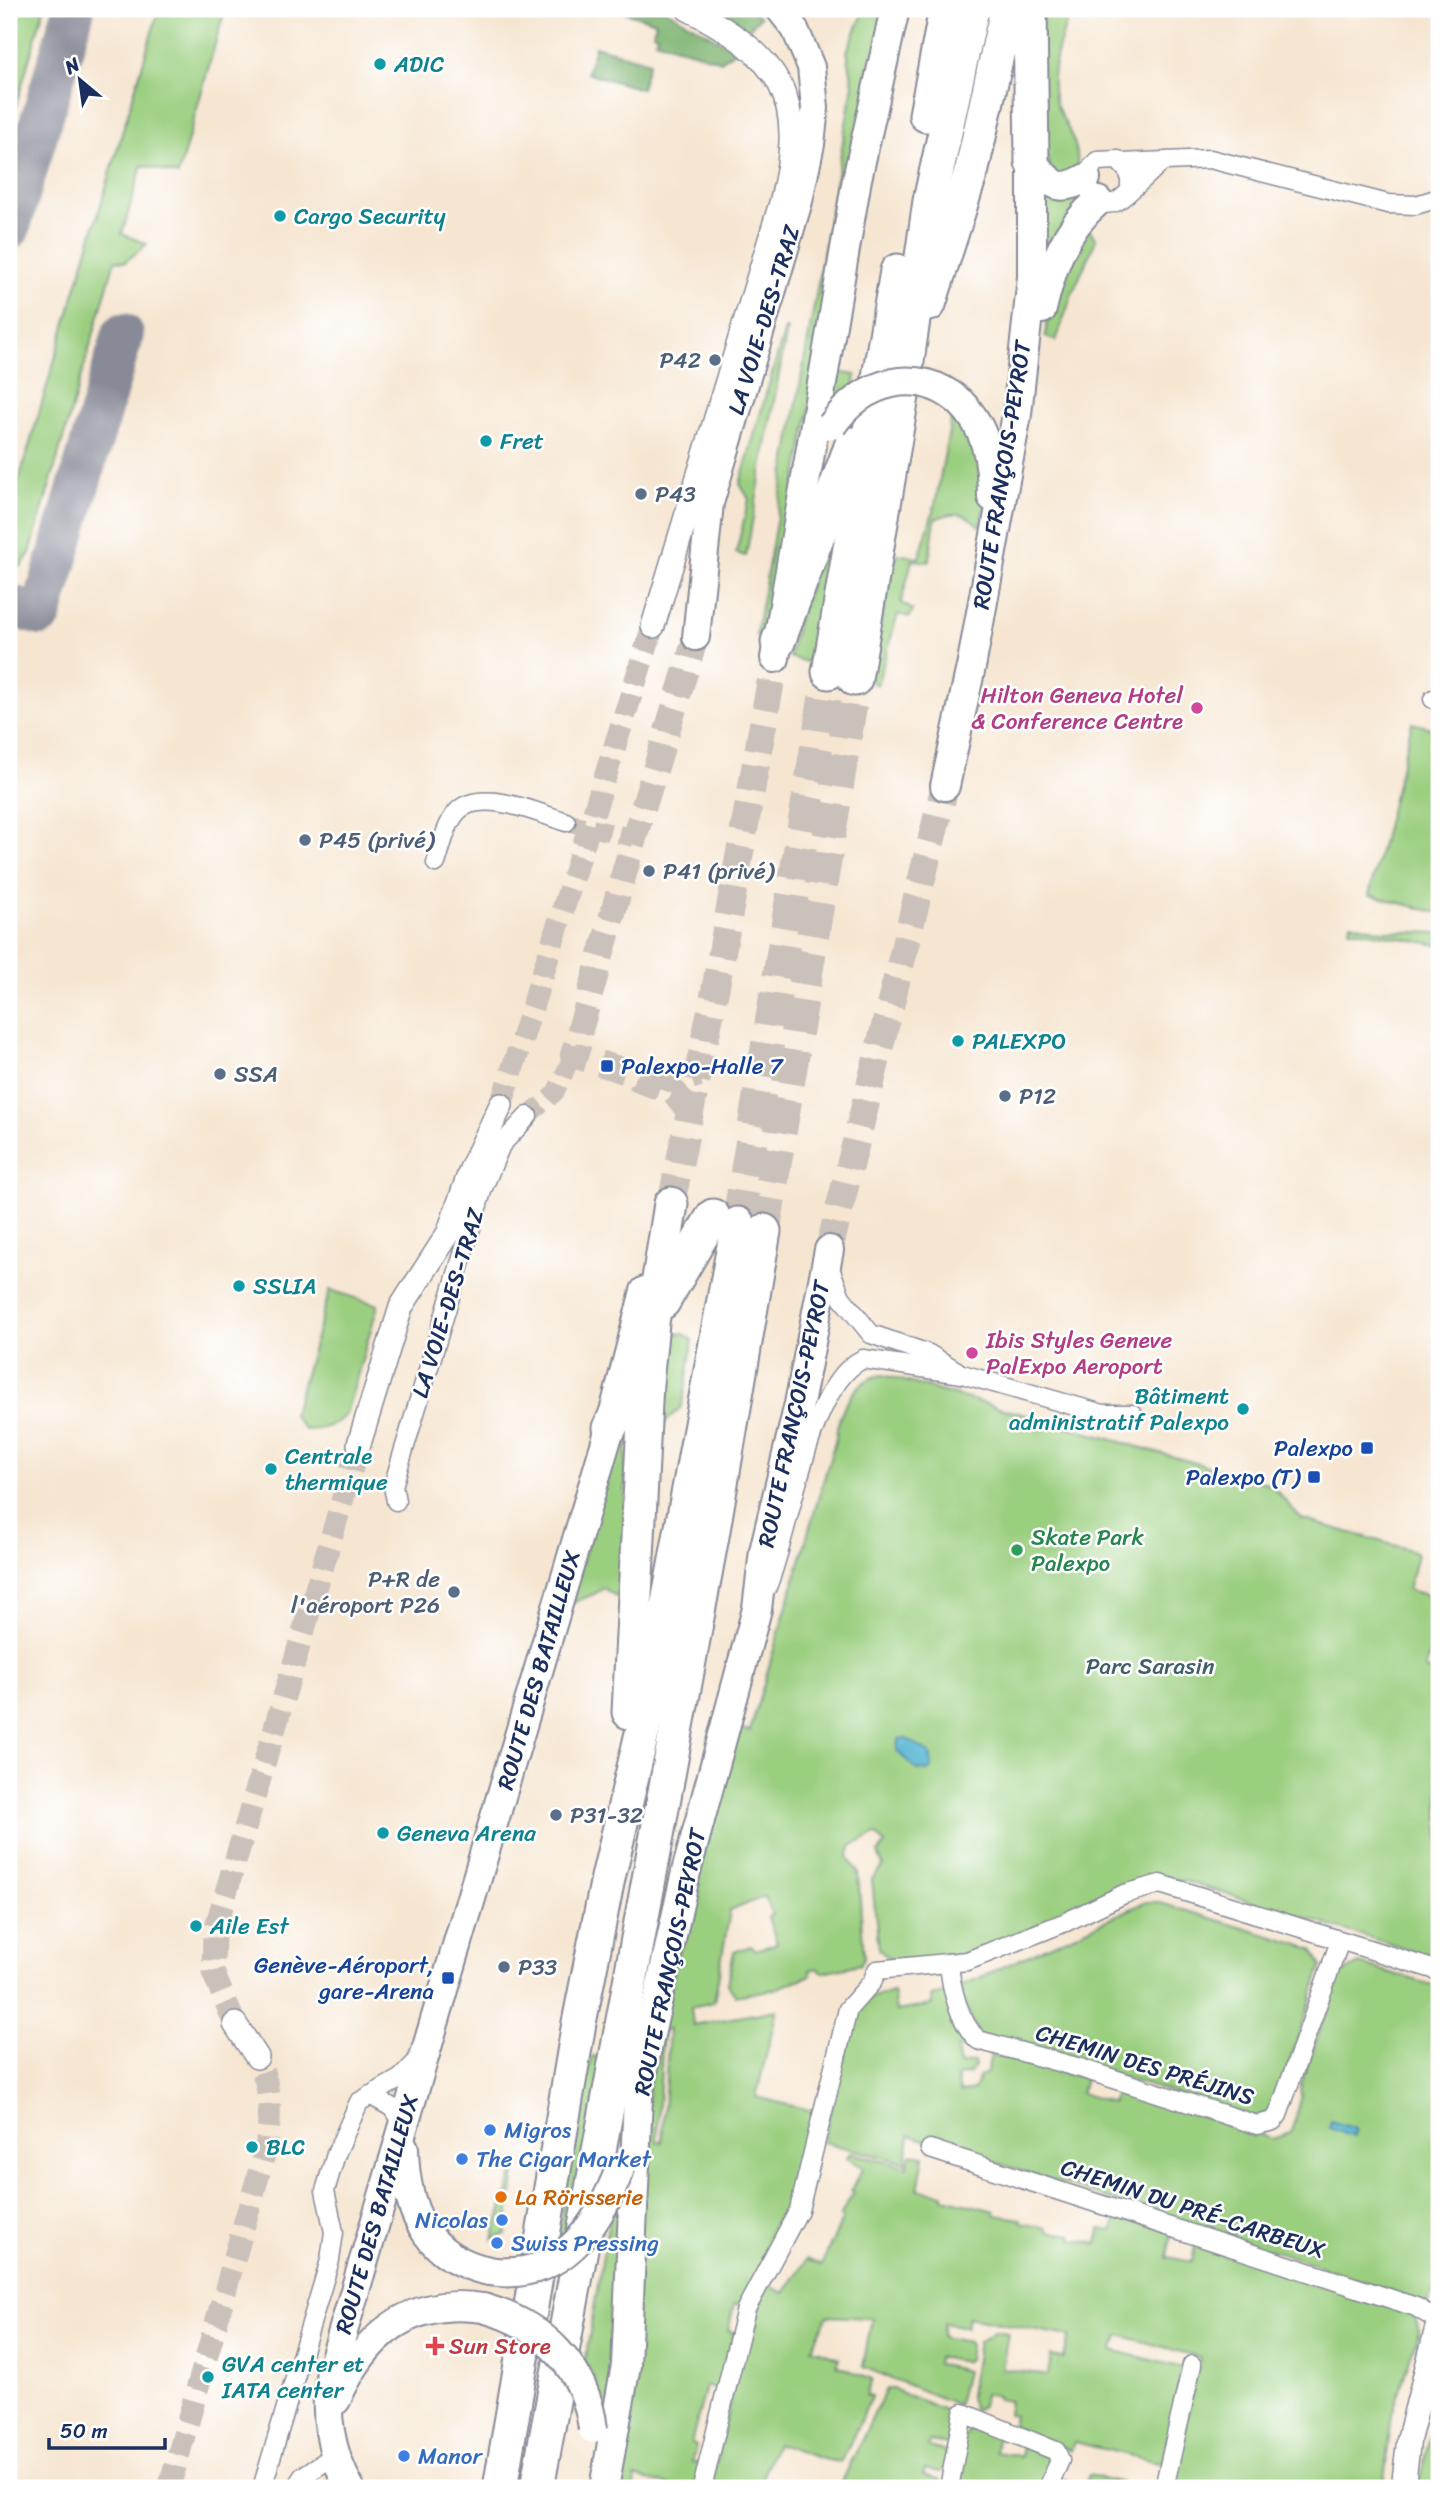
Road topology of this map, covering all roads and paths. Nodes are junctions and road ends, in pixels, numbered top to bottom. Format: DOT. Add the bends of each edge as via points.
graph roads {
  1 [pos="688,9"];
  2 [pos="779,9"];
  3 [pos="895,9"];
  4 [pos="946,9"];
  5 [pos="972,9"];
  6 [pos="1007,9"];
  7 [pos="1030,9"];
  8 [pos="1032,162"];
  9 [pos="1162,162"];
  10 [pos="1122,163"];
  11 [pos="1130,188"];
  12 [pos="1092,189"];
  13 [pos="1439,198"];
  14 [pos="886,331"];
  15 [pos="905,376"];
  16 [pos="1017,414"];
  17 [pos="807,479"];
  18 [pos="992,545"];
  19 [pos="653,626"];
  20 [pos="696,637"];
  21 [pos="776,650"];
  22 [pos="945,786"];
  23 [pos="566,822"];
  24 [pos="436,863"];
  25 [pos="501,1105"];
  26 [pos="528,1116"];
  27 [pos="671,1205"];
  28 [pos="738,1224"];
  29 [pos="828,1255"];
  30 [pos="652,1323"];
  31 [pos="962,1374"];
  32 [pos="1133,1414"];
  33 [pos="610,1428"];
  34 [pos="359,1444"];
  35 [pos="397,1501"];
  36 [pos="757,1609"];
  37 [pos="608,1878"];
  38 [pos="1340,1941"];
  39 [pos="949,1963"];
  40 [pos="1439,1971"];
  41 [pos="234,2024"];
  42 [pos="423,2052"];
  43 [pos="257,2057"];
  44 [pos="370,2095"];
  45 [pos="638,2097"];
  46 [pos="405,2124"];
  47 [pos="930,2149"];
  48 [pos="1439,2321"];
  49 [pos="1192,2365"];
  50 [pos="1429,2400"];
  51 [pos="328,2418"];
  52 [pos="335,2455"];
  53 [pos="262,2488"];
  54 [pos="295,2488"];
  55 [pos="350,2488"];
  56 [pos="500,2488"];
  57 [pos="537,2488"];
  58 [pos="589,2488"];
  59 [pos="604,2488"];
  60 [pos="702,2488"];
  61 [pos="949,2488"];
  62 [pos="1048,2488"];
  63 [pos="1164,2488"];
  64 [pos="1404,2488"];
  1 -- 19 [label="street" via="741,40 767,64 784,92 792,121 791,157"];
  2 -- 20 [label="main road, LA VOIE-DES-TRAZ" via="799,36 811,67 815,108 811,144 800,201 706,520"];
  3 -- 17 [label="main road" via="858,179"];
  4 -- 14 [label="highway"];
  5 -- 15 [label="highway" via="930,201"];
  6 -- 15 [label="highway" via="972,169"];
  7 -- 8 [label="highway"];
  8 -- 12 [label="main road" via="1061,187"];
  8 -- 16 [label="main road, ROUTE FRANÇOIS-PEYROT" via="1032,277"];
  9 -- 10 [label="street"];
  9 -- 11 [label="street"];
  9 -- 13 [label="street" via="1210,159 1396,205 1427,204"];
  10 -- 11 [label="street" via="1130,174"];
  10 -- 12 [label="street" via="1097,161"];
  11 -- 12 [label="street" via="1119,201 1108,204"];
  12 -- 16 [label="main road" via="1049,279"];
  14 -- 15 [label="highway" via="842,676"];
  14 -- 21 [label="highway" via="849,452"];
  16 -- 18 [label="main road, ROUTE FRANÇOIS-PEYROT"];
  17 -- 18 [label="main road, bridge" via="832,425 858,397 894,381 926,383 960,402 977,422 990,459"];
  17 -- 21 [label="main road"];
  18 -- 22 [label="main road, ROUTE FRANÇOIS-PEYROT"];
  23 -- 24 [label="street" via="494,802 468,804 449,825"];
  25 -- 34 [label="street" via="448,1234 401,1307"];
  26 -- 35 [label="street, LA VOIE-DES-TRAZ" via="501,1145 483,1188 393,1486"];
  27 -- 30 [label="highway"];
  27 -- 33 [label="main road, ROUTE DES BATAILLEUX"];
  28 -- 30 [label="highway"];
  28 -- 37 [label="highway" via="651,1695"];
  28 -- 57 [label="highway" via="687,1672"];
  29 -- 31 [label="street, ROUTE FRANÇOIS-PEYROT" via="841,1297 871,1334 929,1354"];
  29 -- 36 [label="main road, ROUTE FRANÇOIS-PEYROT" via="764,1552"];
  30 -- 33 [label="highway"];
  30 -- 37 [label="highway" via="630,1702"];
  31 -- 32 [label="street, ROUTE FRANÇOIS-PEYROT" via="1103,1414"];
  31 -- 36 [label="street, ROUTE FRANÇOIS-PEYROT" via="923,1371 874,1358 863,1359 848,1370 816,1418 779,1558"];
  33 -- 42 [label="main road, ROUTE DES BATAILLEUX"];
  36 -- 45 [label="main road, ROUTE FRANÇOIS-PEYROT" via="686,1872"];
  37 -- 56 [label="highway"];
  38 -- 39 [label="street" via="1160,1884 1124,1894 967,1961"];
  38 -- 39 [label="street, CHEMIN DES PRÉJINS" via="1278,2115 1257,2125 978,2040 950,1985"];
  38 -- 40 [label="street"];
  39 -- 60 [label="street" via="877,1970 848,2009 800,2210 746,2309"];
  41 -- 43 [label="street"];
  42 -- 44 [label="street" via="401,2078"];
  42 -- 46 [label="main road, ROUTE DES BATAILLEUX"];
  44 -- 46 [label="street" via="393,2108"];
  44 -- 53 [label="street" via="357,2105 325,2191 334,2232 330,2260"];
  45 -- 46 [label="main road, bridge" via="621,2166 604,2208 572,2248 532,2269 489,2271 446,2252 418,2220 407,2189"];
  45 -- 59 [label="main road, ROUTE FRANÇOIS-PEYROT" via="626,2365"];
  46 -- 51 [label="main road, ROUTE DES BATAILLEUX" via="331,2372"];
  47 -- 48 [label="street, CHEMIN DU PRÉ-CARBEUX" via="1403,2303"];
  48 -- 50 [label="street"];
  49 -- 63 [label="street"];
  50 -- 64 [label="street" via="1409,2438"];
  51 -- 52 [label="main road, ROUTE DES BATAILLEUX"];
  51 -- 58 [label="main road, bridge" via="354,2364 385,2330 440,2307 483,2308 527,2325 560,2353 583,2389 593,2429"];
  52 -- 54 [label="street" via="303,2476"];
  52 -- 55 [label="main road, ROUTE DES BATAILLEUX"];
  61 -- 62 [label="street" via="963,2413 1056,2451 1060,2460"];
}
